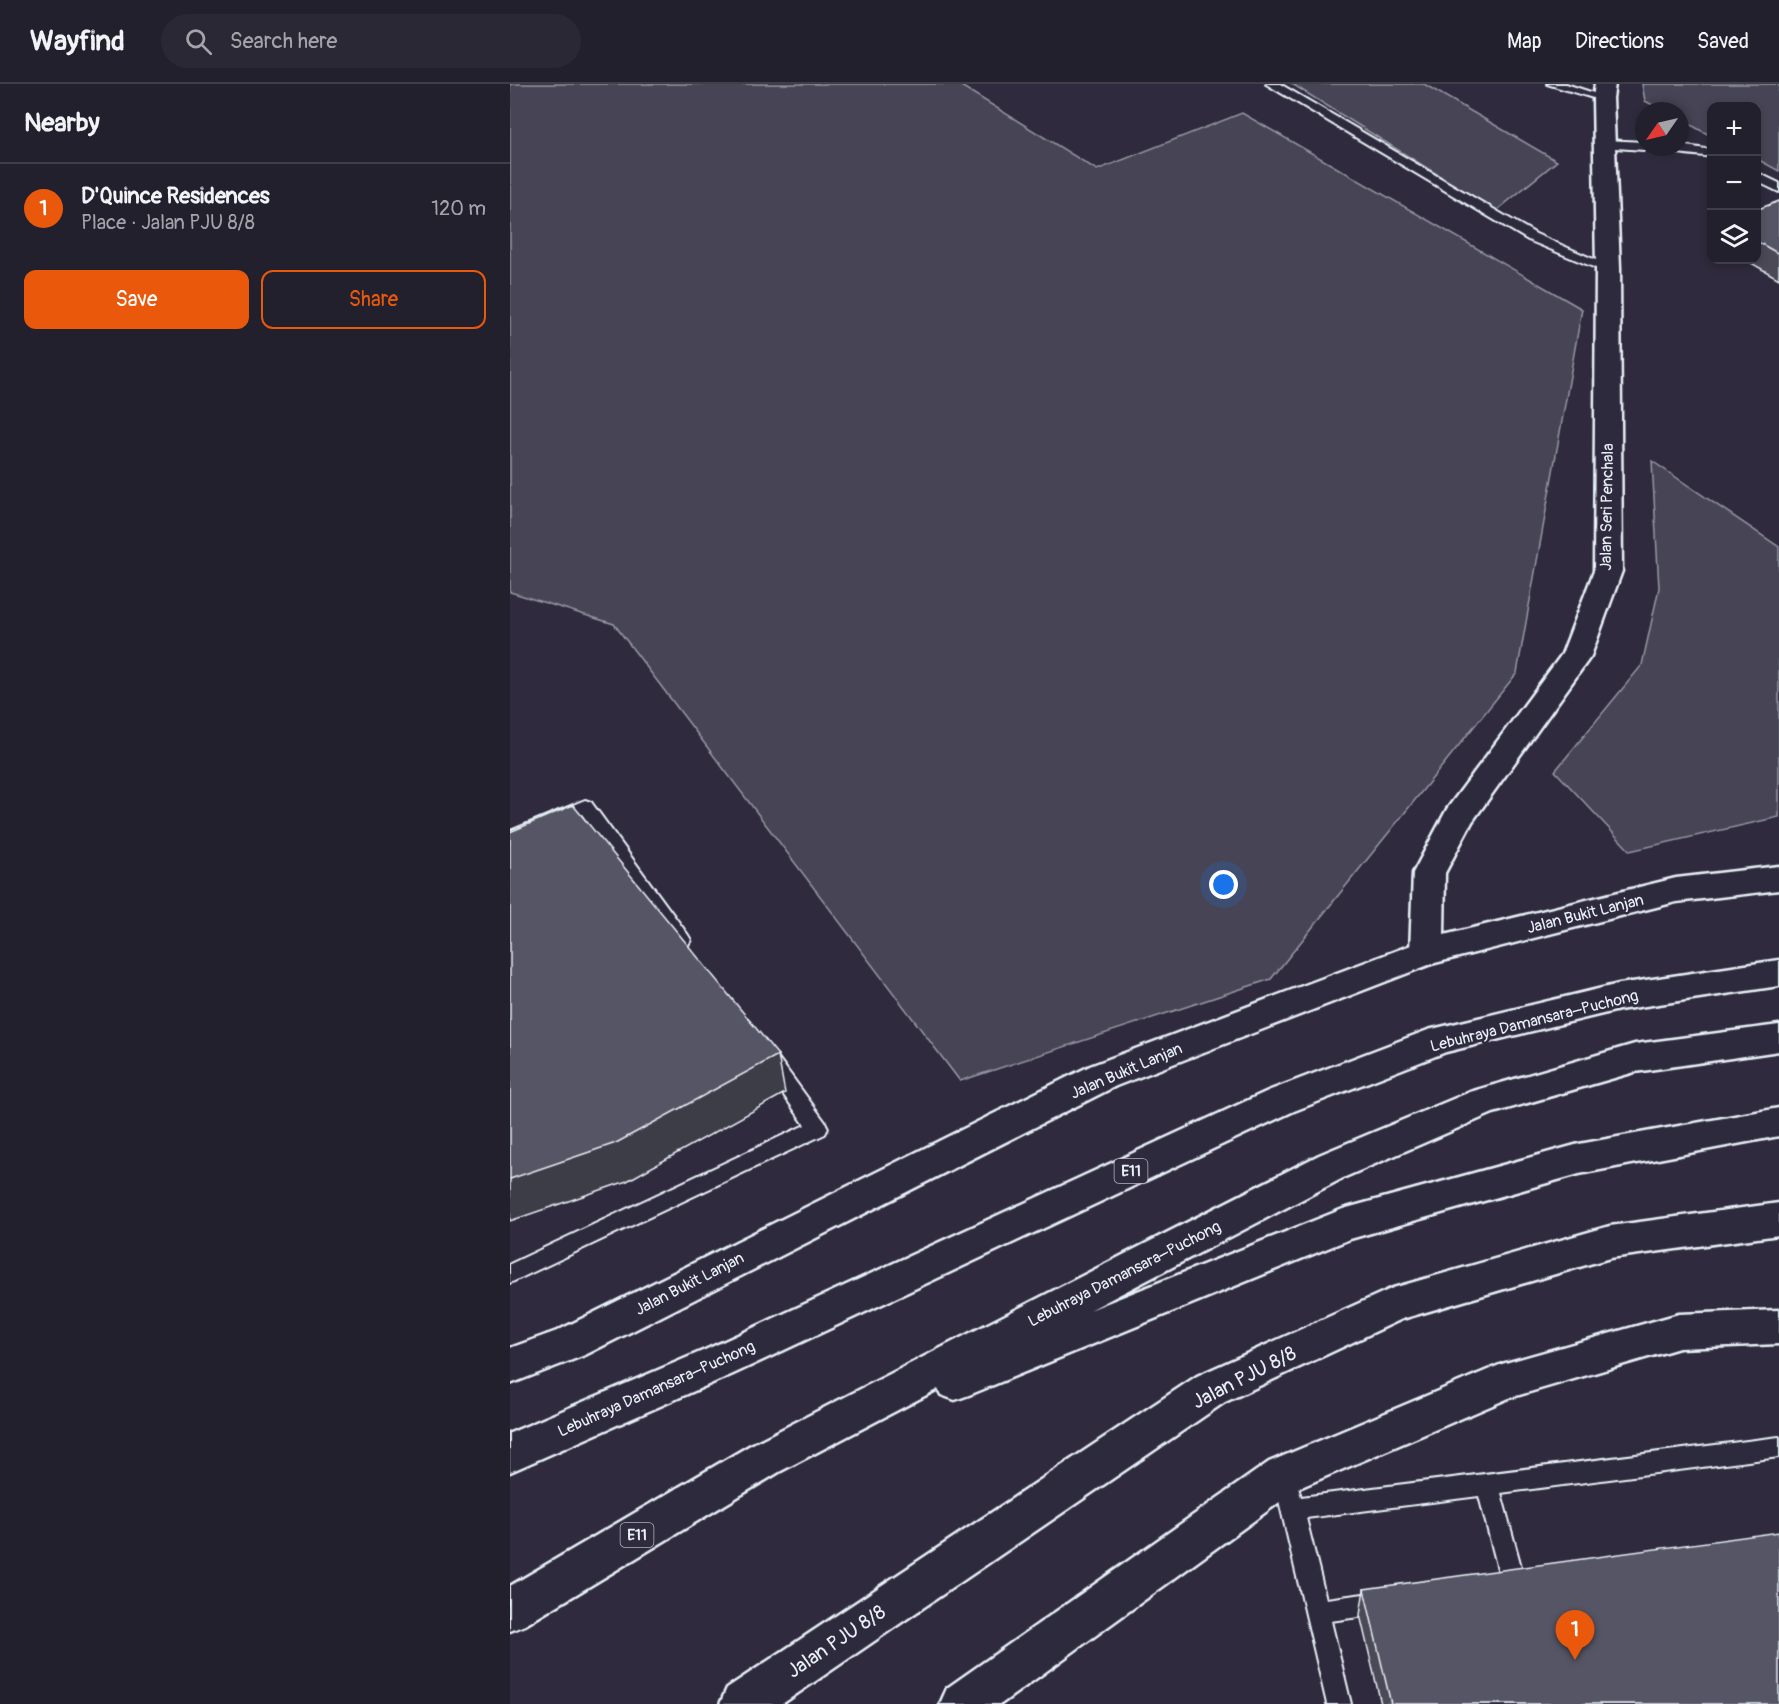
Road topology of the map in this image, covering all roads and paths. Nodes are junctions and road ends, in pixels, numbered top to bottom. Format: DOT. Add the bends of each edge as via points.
graph roads {
  1 [pos="1272,84"];
  2 [pos="1554,84"];
  3 [pos="1604,91"];
  4 [pos="1605,144"];
  5 [pos="1635,146"];
  6 [pos="1689,149"];
  7 [pos="1707,153"];
  8 [pos="1761,179"];
  9 [pos="1779,188"];
  10 [pos="1608,268"];
  11 [pos="510,838"];
  12 [pos="1779,878"];
  13 [pos="1427,952"];
  14 [pos="695,958"];
  15 [pos="1779,974"];
  16 [pos="1779,1038"];
  17 [pos="757,1043"];
  18 [pos="1779,1122"];
  19 [pos="1779,1219"];
  20 [pos="510,1274"];
  21 [pos="1779,1327"];
  22 [pos="510,1366"];
  23 [pos="1779,1447"];
  24 [pos="510,1453"];
  25 [pos="764,1459"];
  26 [pos="1486,1484"];
  27 [pos="1289,1492"];
  28 [pos="1479,1590"];
  29 [pos="1409,1599"];
  30 [pos="510,1610"];
  31 [pos="1317,1612"];
  32 [pos="743,1704"];
  33 [pos="963,1704"];
  34 [pos="1339,1704"];
  1 -- 10 [label="lane" via="1532,237"];
  2 -- 3 [label="lane"];
  3 -- 4 [label="main road, Jalan Seri Penchala"];
  4 -- 5 [label="lane"];
  4 -- 10 [label="main road, Jalan Seri Penchala"];
  6 -- 7 [label="lane"];
  8 -- 9 [label="lane"];
  10 -- 13 [label="main road, Jalan Seri Penchala" via="1608,571 1576,656 1458,817 1429,873"];
  11 -- 14 [label="lane" via="585,807"];
  12 -- 13 [label="main road, Jalan Bukit Lanjan" via="1676,890"];
  13 -- 22 [label="main road, Jalan Bukit Lanjan" via="1103,1076 571,1343"];
  15 -- 24 [label="main road, Lebuhraya Damansara–Puchong / E11" via="1619,997 1440,1040 1281,1101 718,1362"];
  16 -- 25 [label="main road, Lebuhraya Damansara–Puchong / E11" via="1635,1058 1483,1102 1332,1166"];
  17 -- 20 [label="lane" via="818,1128"];
  18 -- 25 [label="main road" via="1579,1159 1343,1225"];
  19 -- 32 [label="main road, Jalan PJU 8/8" via="1610,1242 1393,1305 1211,1389"];
  21 -- 27 [label="main road" via="1679,1331 1502,1382"];
  23 -- 26 [label="lane"];
  25 -- 30 [label="main road, Lebuhraya Damansara–Puchong / E11"];
  26 -- 27 [label="lane"];
  26 -- 28 [label="lane" via="1514,1585"];
  27 -- 31 [label="lane"];
  27 -- 33 [label="main road"];
  29 -- 31 [label="lane"];
  31 -- 34 [label="lane"];
}
